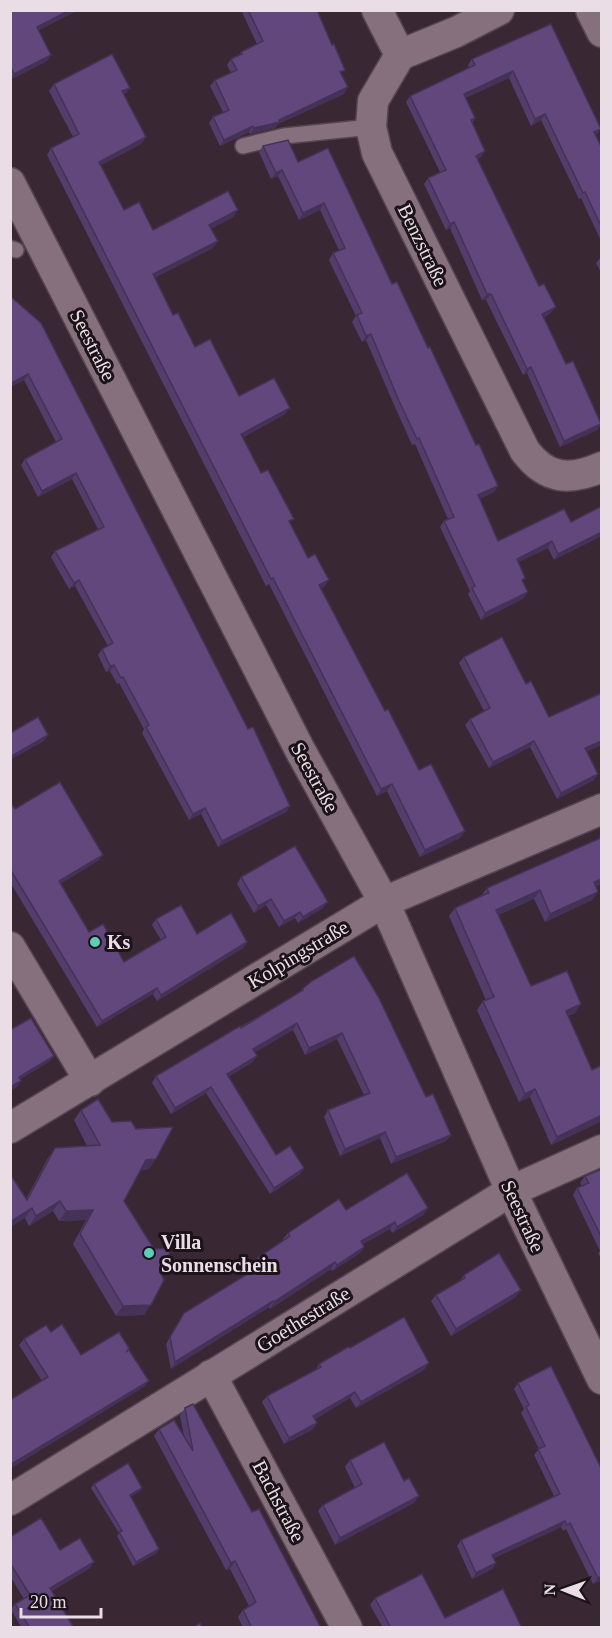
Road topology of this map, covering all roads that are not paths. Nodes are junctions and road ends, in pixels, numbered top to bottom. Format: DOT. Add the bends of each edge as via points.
graph roads {
  1 [pos="377,10"];
  2 [pos="499,10"];
  3 [pos="591,10"];
  4 [pos="602,32"];
  5 [pos="400,55"];
  6 [pos="371,127"];
  7 [pos="243,146"];
  8 [pos="10,183"];
  9 [pos="602,467"];
  10 [pos="602,809"];
  11 [pos="384,902"];
  12 [pos="10,947"];
  13 [pos="90,1081"];
  14 [pos="10,1128"];
  15 [pos="602,1150"];
  16 [pos="511,1191"];
  17 [pos="211,1376"];
  18 [pos="602,1379"];
  19 [pos="10,1500"];
  20 [pos="347,1628"];
  1 -- 5 [label="street"];
  2 -- 5 [label="street"];
  3 -- 4 [label="street"];
  5 -- 6 [label="street, Benzstraße" via="373,101"];
  6 -- 7 [label="lane" via="284,136"];
  6 -- 9 [label="street, Benzstraße" via="377,153 525,451 536,466 566,476 583,475"];
  8 -- 11 [label="street, Seestraße" via="300,750"];
  10 -- 11 [label="street, Kolpingstraße"];
  11 -- 13 [label="street, Kolpingstraße"];
  11 -- 16 [label="street, Seestraße"];
  12 -- 13 [label="street"];
  13 -- 14 [label="street, Kolpingstraße"];
  15 -- 16 [label="street, Goethestraße"];
  16 -- 17 [label="street, Goethestraße"];
  16 -- 18 [label="street, Seestraße"];
  17 -- 19 [label="street, Goethestraße"];
  17 -- 20 [label="street, Bachstraße"];
}
